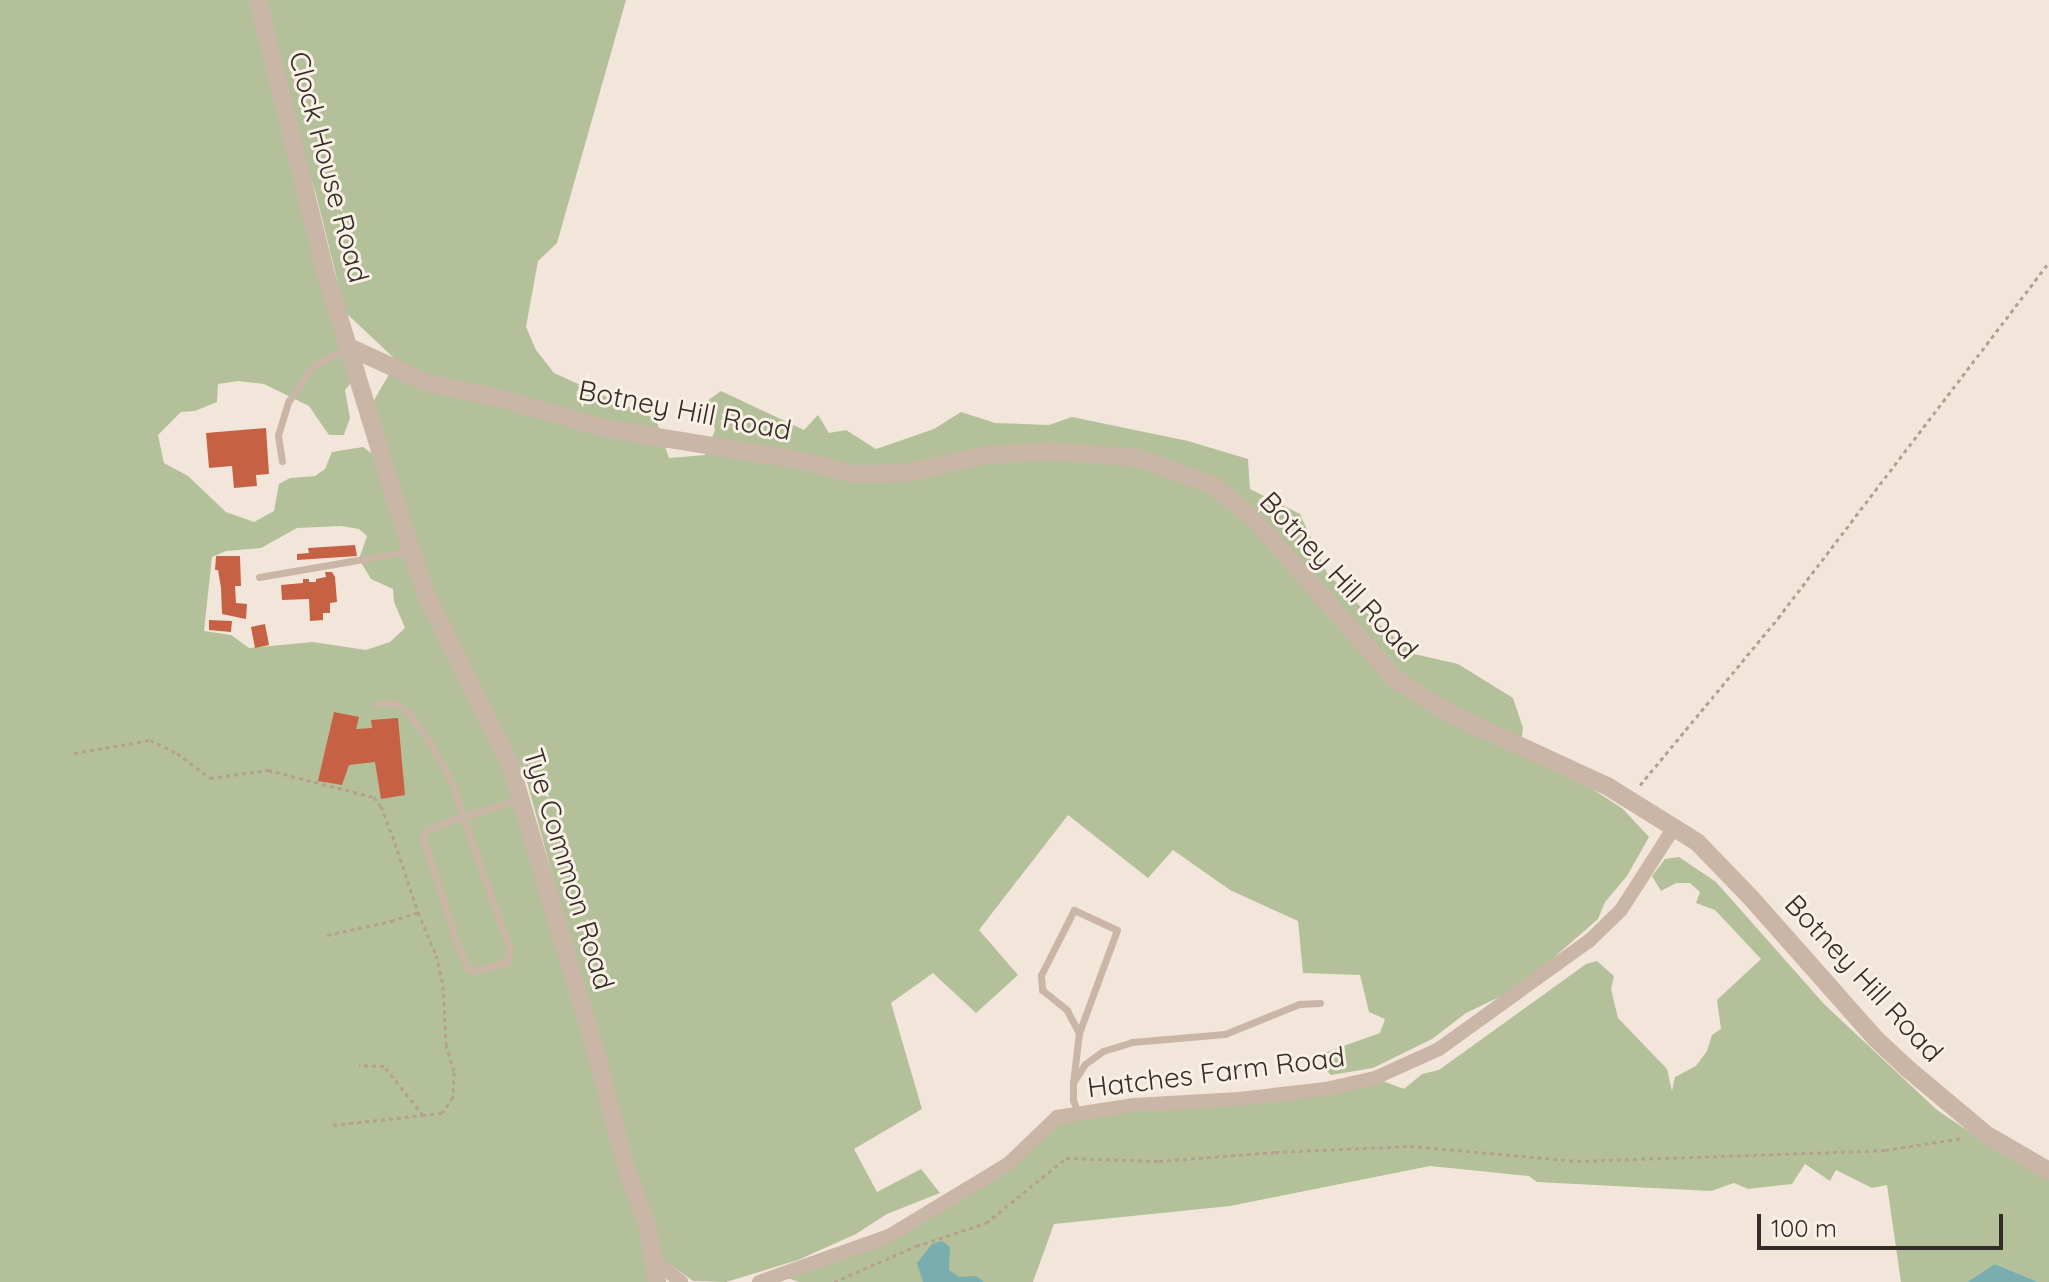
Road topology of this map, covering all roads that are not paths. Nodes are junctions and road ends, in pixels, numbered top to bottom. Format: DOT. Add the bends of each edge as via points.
graph roads {
  1 [pos="258,0"];
  2 [pos="351,348"];
  3 [pos="282,461"];
  4 [pos="412,550"];
  5 [pos="259,577"];
  6 [pos="375,704"];
  7 [pos="521,799"];
  8 [pos="463,817"];
  9 [pos="1675,826"];
  10 [pos="1320,1003"];
  11 [pos="1079,1033"];
  12 [pos="1073,1083"];
  13 [pos="1079,1115"];
  14 [pos="2049,1171"];
  15 [pos="654,1260"];
  16 [pos="657,1282"];
  17 [pos="681,1282"];
  18 [pos="759,1282"];
  1 -- 2 [label="street, Clock House Road" via="327,278"];
  2 -- 3 [label="lane" via="313,366 288,402 278,435"];
  2 -- 4 [label="street, Tye Common Road"];
  2 -- 9 [label="street, Botney Hill Road" via="427,383 608,429 854,474 906,473 985,455 1054,451 1138,458 1213,485 1257,522 1396,680 1449,713"];
  4 -- 5 [label="lane"];
  4 -- 7 [label="street, Tye Common Road" via="425,592 510,764"];
  6 -- 8 [label="lane" via="400,707 420,728 442,762"];
  7 -- 8 [label="lane"];
  7 -- 15 [label="street, Tye Common Road"];
  8 -- 8 [label="lane" via="510,955 507,962 474,971 460,952 423,838 428,829"];
  9 -- 13 [label="street, Hatches Farm Road" via="1621,910 1589,941 1439,1049 1375,1078 1325,1089 1134,1105"];
  9 -- 14 [label="street, Botney Hill Road" via="1752,899 1876,1039 1953,1110"];
  10 -- 12 [label="lane" via="1299,1004 1225,1034 1132,1042 1103,1051 1085,1064"];
  11 -- 11 [label="lane" via="1067,1010 1042,990 1041,975 1074,910 1117,930"];
  11 -- 12 [label="lane"];
  12 -- 13 [label="lane"];
  13 -- 18 [label="street, Hatches Farm Road" via="1057,1117 1008,1164 889,1236"];
  15 -- 16 [label="street, Tye Common Road"];
  15 -- 17 [label="street"];
}
